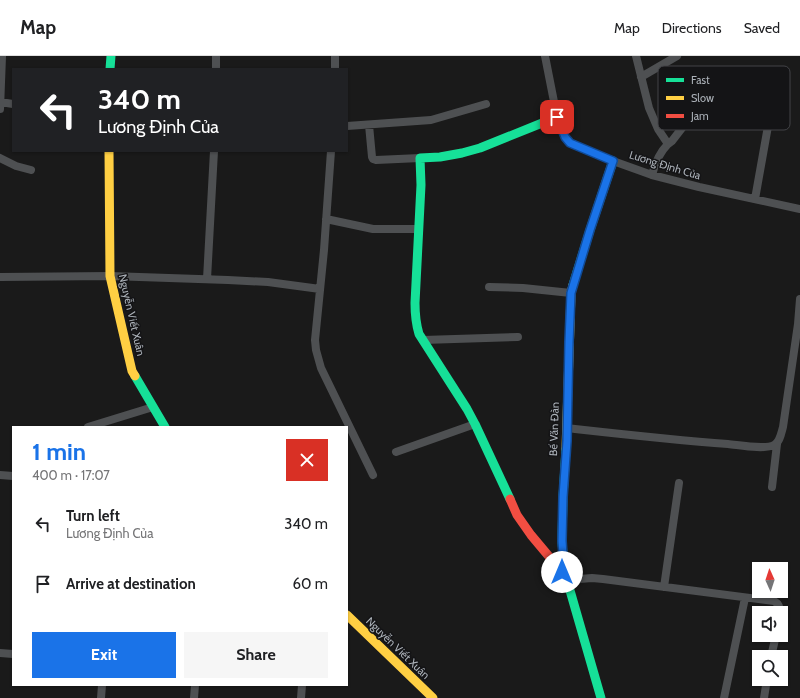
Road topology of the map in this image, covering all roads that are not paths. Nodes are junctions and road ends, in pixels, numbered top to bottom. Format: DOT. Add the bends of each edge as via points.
graph roads {
  1 [pos="2,56"];
  2 [pos="111,56"];
  3 [pos="216,56"];
  4 [pos="335,56"];
  5 [pos="545,56"];
  6 [pos="636,56"];
  7 [pos="677,56"];
  8 [pos="660,66"];
  9 [pos="658,67"];
  10 [pos="110,68"];
  11 [pos="216,68"];
  12 [pos="335,68"];
  13 [pos="641,77"];
  14 [pos="0,102"];
  15 [pos="12,104"];
  16 [pos="486,104"];
  17 [pos="0,109"];
  18 [pos="557,117"];
  19 [pos="369,125"];
  20 [pos="348,126"];
  21 [pos="658,129"];
  22 [pos="659,130"];
  23 [pos="680,130"];
  24 [pos="767,130"];
  25 [pos="668,144"];
  26 [pos="109,152"];
  27 [pos="214,152"];
  28 [pos="331,152"];
  29 [pos="0,158"];
  30 [pos="420,158"];
  31 [pos="613,161"];
  32 [pos="31,170"];
  33 [pos="652,175"];
  34 [pos="755,199"];
  35 [pos="800,208"];
  36 [pos="326,219"];
  37 [pos="419,229"];
  38 [pos="110,276"];
  39 [pos="0,277"];
  40 [pos="207,279"];
  41 [pos="489,287"];
  42 [pos="320,288"];
  43 [pos="571,293"];
  44 [pos="800,299"];
  45 [pos="799,325"];
  46 [pos="518,337"];
  47 [pos="423,340"];
  48 [pos="154,407"];
  49 [pos="475,424"];
  50 [pos="91,426"];
  51 [pos="164,426"];
  52 [pos="567,428"];
  53 [pos="777,444"];
  54 [pos="396,452"];
  55 [pos="372,474"];
  56 [pos="0,475"];
  57 [pos="12,476"];
  58 [pos="679,483"];
  59 [pos="772,487"];
  60 [pos="565,576"];
  61 [pos="664,587"];
  62 [pos="745,598"];
  63 [pos="779,606"];
  64 [pos="348,616"];
  65 [pos="0,653"];
  66 [pos="12,654"];
  67 [pos="102,686"];
  68 [pos="195,686"];
  69 [pos="302,686"];
  70 [pos="766,686"];
  71 [pos="101,698"];
  72 [pos="194,698"];
  73 [pos="301,698"];
  74 [pos="433,698"];
  75 [pos="601,698"];
  76 [pos="724,698"];
  77 [pos="764,698"];
  1 -- 14 [label="street"];
  2 -- 10 [label="street"];
  3 -- 11 [label="street"];
  4 -- 12 [label="street"];
  5 -- 18 [label="street, Lương Định Của"];
  6 -- 13 [label="street"];
  7 -- 8 [label="street"];
  9 -- 13 [label="street"];
  13 -- 21 [label="street" via="652,118"];
  14 -- 15 [label="street"];
  14 -- 17 [label="street"];
  16 -- 19 [label="street" via="431,120"];
  18 -- 30 [label="street" via="480,148 447,156"];
  18 -- 31 [label="street, Lương Định Của" via="570,143"];
  19 -- 20 [label="street"];
  19 -- 30 [label="street" via="373,159"];
  22 -- 25 [label="street"];
  23 -- 25 [label="street"];
  24 -- 34 [label="street"];
  25 -- 33 [label="street" via="659,156"];
  26 -- 38 [label="street, Nguyễn Viết Xuân"];
  27 -- 40 [label="street"];
  28 -- 36 [label="street"];
  29 -- 32 [label="street"];
  30 -- 37 [label="street"];
  31 -- 33 [label="street, Lương Định Của"];
  31 -- 43 [label="street, Bế Văn Đàn"];
  33 -- 34 [label="street, Lương Định Của"];
  34 -- 35 [label="street, Lương Định Của"];
  36 -- 37 [label="street" via="373,229"];
  36 -- 42 [label="street"];
  37 -- 47 [label="street" via="415,319"];
  38 -- 39 [label="street"];
  38 -- 40 [label="street"];
  38 -- 48 [label="street, Nguyễn Viết Xuân" via="132,371"];
  40 -- 42 [label="street"];
  41 -- 43 [label="street"];
  42 -- 55 [label="street" via="316,340 318,360"];
  43 -- 52 [label="street, Bế Văn Đàn"];
  44 -- 45 [label="street"];
  45 -- 53 [label="street" via="783,427"];
  46 -- 47 [label="street"];
  47 -- 49 [label="street"];
  48 -- 50 [label="street"];
  48 -- 51 [label="street, Nguyễn Viết Xuân"];
  49 -- 54 [label="street"];
  49 -- 60 [label="street" via="517,515"];
  52 -- 53 [label="street" via="759,447"];
  52 -- 60 [label="street, Bế Văn Đàn" via="562,541"];
  53 -- 59 [label="street"];
  56 -- 57 [label="street"];
  58 -- 61 [label="street"];
  60 -- 61 [label="street"];
  60 -- 75 [label="street, Bế Văn Đàn"];
  61 -- 62 [label="street"];
  62 -- 63 [label="street" via="774,601"];
  62 -- 76 [label="street"];
  64 -- 74 [label="street, Nguyễn Viết Xuân"];
  65 -- 66 [label="street"];
  67 -- 71 [label="street"];
  68 -- 72 [label="street"];
  69 -- 73 [label="street"];
  70 -- 77 [label="street"];
}
